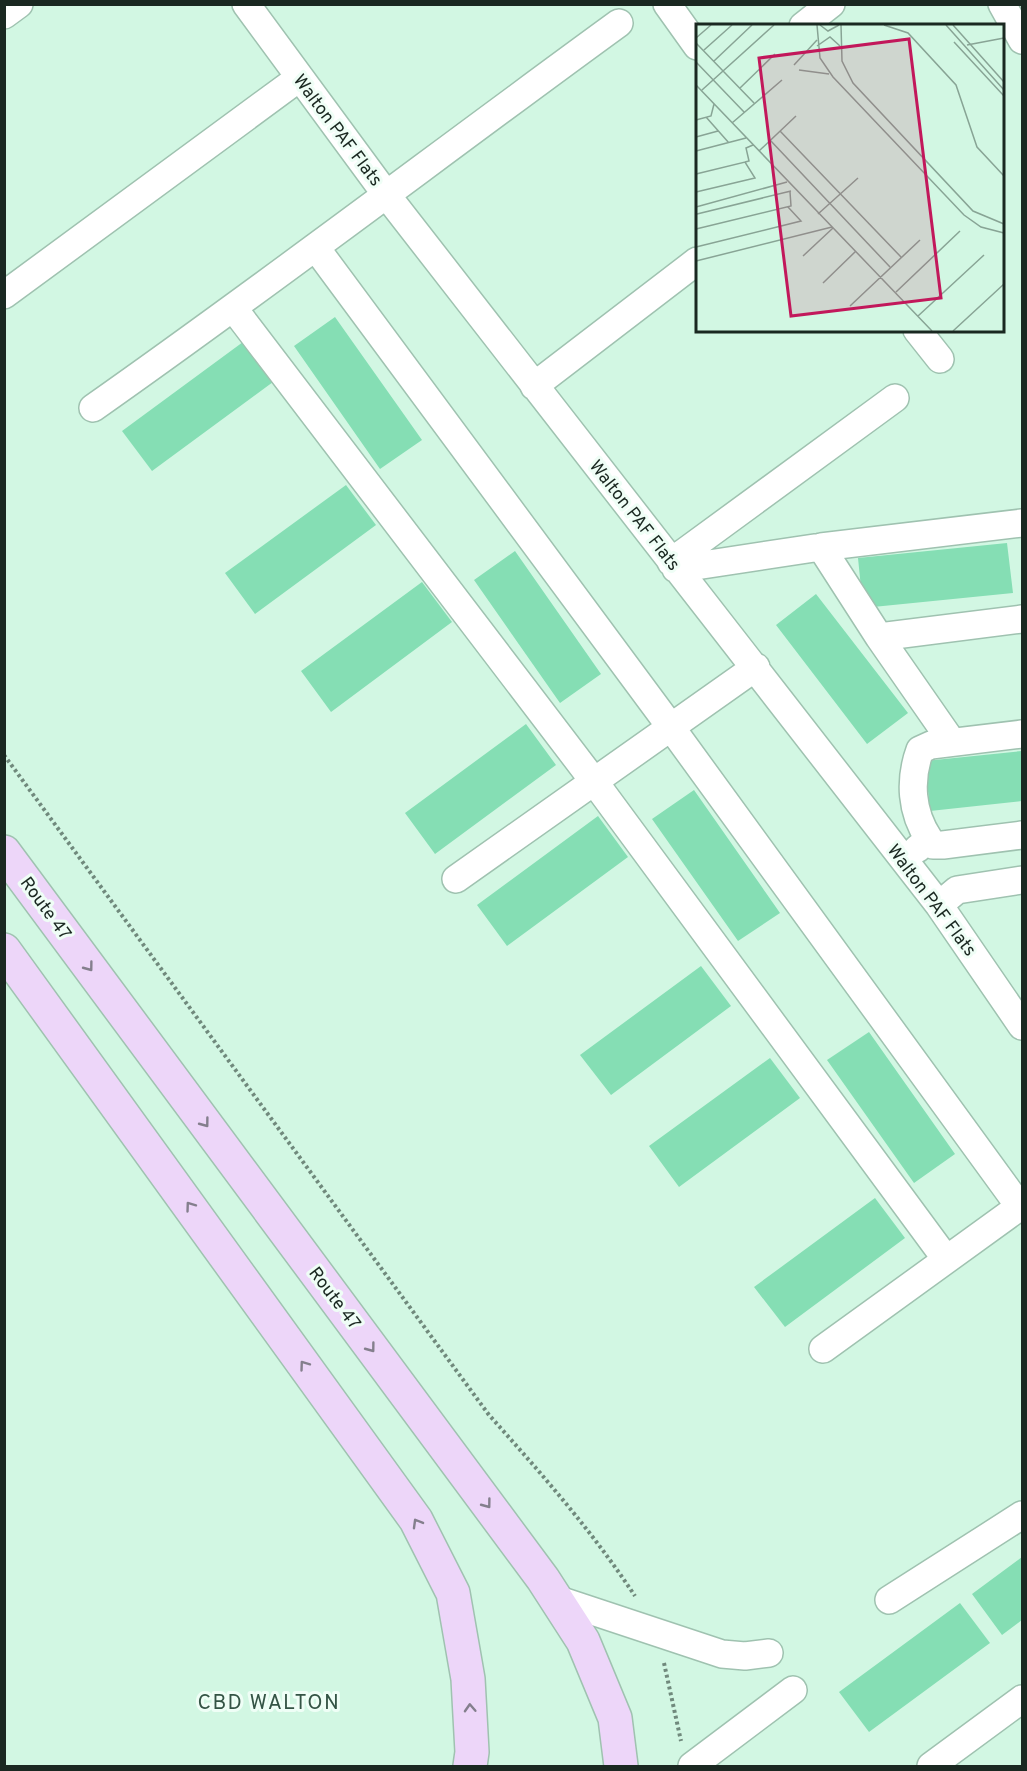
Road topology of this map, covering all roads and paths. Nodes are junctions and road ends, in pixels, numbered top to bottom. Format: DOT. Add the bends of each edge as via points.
graph roads {
  1 [pos="19,4"];
  2 [pos="246,4"];
  3 [pos="667,4"];
  4 [pos="1002,4"];
  5 [pos="4,15"];
  6 [pos="619,23"];
  7 [pos="1023,40"];
  8 [pos="696,45"];
  9 [pos="299,78"];
  10 [pos="385,193"];
  11 [pos="316,248"];
  12 [pos="696,262"];
  13 [pos="4,294"];
  14 [pos="234,309"];
  15 [pos="919,332"];
  16 [pos="940,359"];
  17 [pos="534,386"];
  18 [pos="895,398"];
  19 [pos="93,408"];
  20 [pos="1023,523"];
  21 [pos="821,547"];
  22 [pos="674,566"];
  23 [pos="1023,619"];
  24 [pos="879,637"];
  25 [pos="756,667"];
  26 [pos="670,726"];
  27 [pos="1023,734"];
  28 [pos="952,742"];
  29 [pos="4,755"];
  30 [pos="593,780"];
  31 [pos="1023,835"];
  32 [pos="929,839"];
  33 [pos="4,852"];
  34 [pos="902,860"];
  35 [pos="456,879"];
  36 [pos="1023,880"];
  37 [pos="939,905"];
  38 [pos="4,950"];
  39 [pos="1023,1026"];
  40 [pos="1022,1206"];
  41 [pos="946,1258"];
  42 [pos="823,1349"];
  43 [pos="1023,1515"];
  44 [pos="556,1599"];
  45 [pos="889,1600"];
  46 [pos="653,1634"];
  47 [pos="769,1653"];
  48 [pos="793,1690"];
  49 [pos="1023,1699"];
  50 [pos="687,1755"];
  51 [pos="470,1767"];
  52 [pos="621,1767"];
  53 [pos="931,1767"];
  1 -- 5 [label="street"];
  2 -- 9 [label="street, Walton PAF Flats"];
  3 -- 8 [label="street"];
  4 -- 7 [label="street"];
  6 -- 10 [label="street"];
  9 -- 10 [label="street, Walton PAF Flats"];
  9 -- 13 [label="street"];
  10 -- 11 [label="street"];
  10 -- 17 [label="street, Walton PAF Flats"];
  11 -- 14 [label="street"];
  11 -- 26 [label="street"];
  12 -- 17 [label="street"];
  14 -- 19 [label="street"];
  14 -- 30 [label="street"];
  15 -- 16 [label="street"];
  17 -- 22 [label="street, Walton PAF Flats"];
  18 -- 22 [label="street"];
  20 -- 21 [label="street"];
  21 -- 22 [label="street"];
  21 -- 24 [label="street"];
  22 -- 25 [label="street, Walton PAF Flats"];
  23 -- 24 [label="street"];
  24 -- 28 [label="street"];
  25 -- 26 [label="street"];
  25 -- 34 [label="street, Walton PAF Flats"];
  26 -- 30 [label="street"];
  26 -- 40 [label="street"];
  27 -- 28 [label="street"];
  28 -- 32 [label="street" via="920,750 914,766 914,804"];
  29 -- 46 [label="path" via="489,1415 602,1546 643,1607"];
  30 -- 35 [label="street"];
  30 -- 41 [label="street"];
  31 -- 32 [label="street" via="943,845 933,845"];
  32 -- 34 [label="street"];
  33 -- 44 [label="street, Route 47, one-way"];
  34 -- 37 [label="street, Walton PAF Flats"];
  36 -- 37 [label="street" via="957,890"];
  37 -- 39 [label="street, Walton PAF Flats"];
  51 -- 38 [label="street, one-way" via="468,1679 453,1593 416,1520"];
  40 -- 41 [label="street"];
  41 -- 42 [label="street"];
  43 -- 45 [label="street"];
  44 -- 46 [label="street"];
  44 -- 52 [label="street, Route 47" via="583,1641 615,1718"];
  46 -- 47 [label="street" via="722,1654"];
  46 -- 50 [label="path" via="666,1669"];
  48 -- 50 [label="street"];
  49 -- 53 [label="street"];
}
